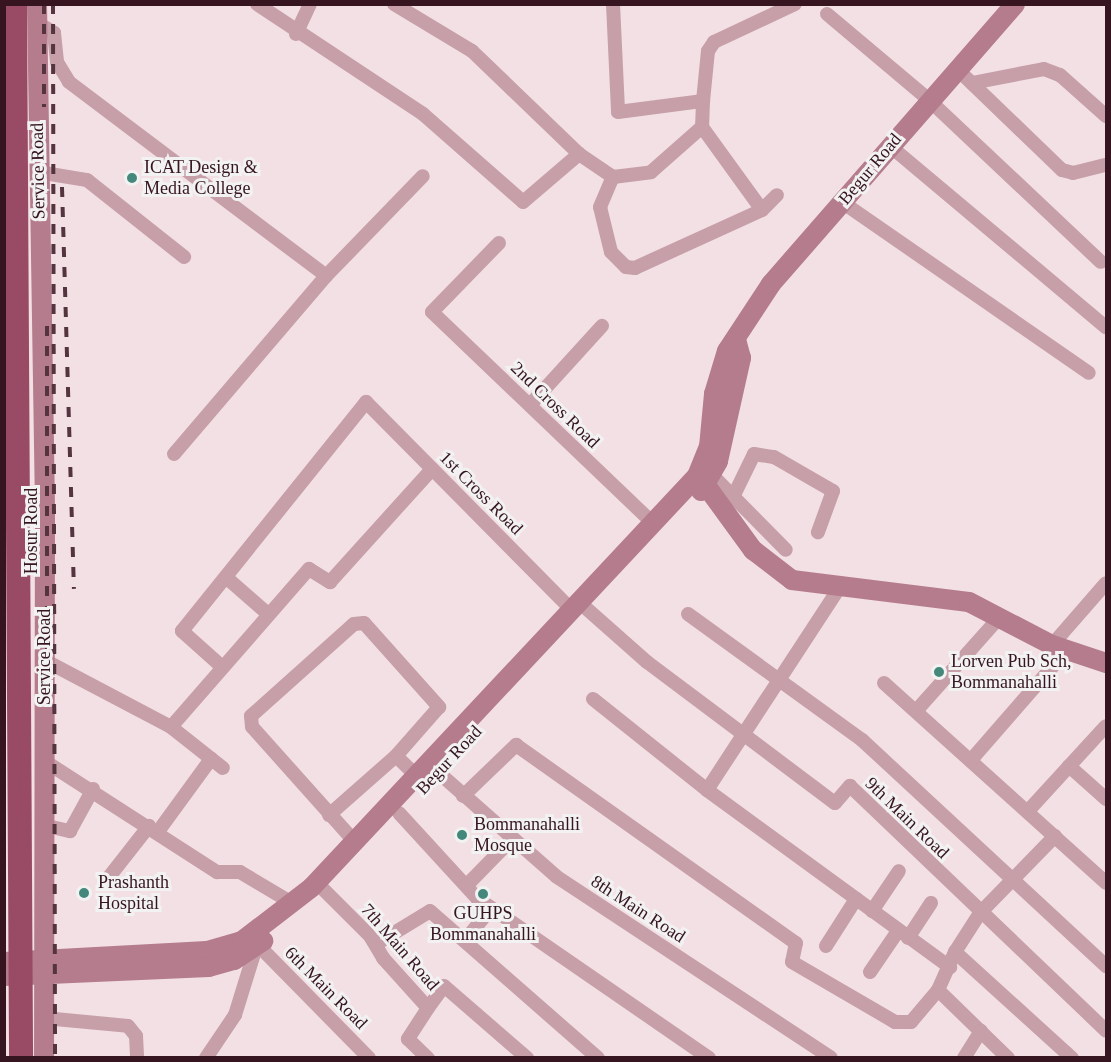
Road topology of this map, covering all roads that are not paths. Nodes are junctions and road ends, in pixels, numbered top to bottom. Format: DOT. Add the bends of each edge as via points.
graph roads {
  1 [pos="15,4"];
  2 [pos="257,4"];
  3 [pos="310,4"];
  4 [pos="394,4"];
  5 [pos="613,4"];
  6 [pos="795,4"];
  7 [pos="1015,4"];
  8 [pos="34,10"];
  9 [pos="827,14"];
  10 [pos="296,34"];
  11 [pos="957,68"];
  12 [pos="972,83"];
  13 [pos="929,100"];
  14 [pos="703,101"];
  15 [pos="1107,116"];
  16 [pos="702,127"];
  17 [pos="890,146"];
  18 [pos="579,154"];
  19 [pos="1107,165"];
  20 [pos="38,172"];
  21 [pos="423,176"];
  22 [pos="613,177"];
  23 [pos="777,195"];
  24 [pos="842,202"];
  25 [pos="762,210"];
  26 [pos="499,243"];
  27 [pos="184,257"];
  28 [pos="1101,262"];
  29 [pos="326,276"];
  30 [pos="602,326"];
  31 [pos="1107,327"];
  32 [pos="1089,373"];
  33 [pos="530,405"];
  34 [pos="174,454"];
  35 [pos="432,469"];
  36 [pos="714,485"];
  37 [pos="654,524"];
  38 [pos="818,531"];
  39 [pos="786,550"];
  40 [pos="228,579"];
  41 [pos="1107,583"];
  42 [pos="842,585"];
  43 [pos="579,609"];
  44 [pos="267,614"];
  45 [pos="688,614"];
  46 [pos="998,619"];
  47 [pos="1060,647"];
  48 [pos="44,660"];
  49 [pos="1107,663"];
  50 [pos="4,665"];
  51 [pos="220,665"];
  52 [pos="782,682"];
  53 [pos="884,683"];
  54 [pos="593,699"];
  55 [pos="916,711"];
  56 [pos="1107,726"];
  57 [pos="171,727"];
  58 [pos="746,735"];
  59 [pos="396,756"];
  60 [pos="211,759"];
  61 [pos="43,760"];
  62 [pos="970,760"];
  63 [pos="1069,766"];
  64 [pos="223,768"];
  65 [pos="439,773"];
  66 [pos="418,777"];
  67 [pos="93,789"];
  68 [pos="707,790"];
  69 [pos="463,796"];
  70 [pos="1107,799"];
  71 [pos="1028,811"];
  72 [pos="399,813"];
  73 [pos="329,815"];
  74 [pos="43,825"];
  75 [pos="153,830"];
  76 [pos="1055,836"];
  77 [pos="510,840"];
  78 [pos="356,842"];
  79 [pos="899,871"];
  80 [pos="109,877"];
  81 [pos="1014,878"];
  82 [pos="1107,883"];
  83 [pos="468,884"];
  84 [pos="323,889"];
  85 [pos="856,899"];
  86 [pos="931,903"];
  87 [pos="294,904"];
  88 [pos="491,908"];
  89 [pos="872,911"];
  90 [pos="980,913"];
  91 [pos="903,934"];
  92 [pos="467,938"];
  93 [pos="257,944"];
  94 [pos="376,944"];
  95 [pos="826,946"];
  96 [pos="955,952"];
  97 [pos="4,962"];
  98 [pos="1107,966"];
  99 [pos="38,967"];
  100 [pos="950,967"];
  101 [pos="870,972"];
  102 [pos="4,976"];
  103 [pos="938,990"];
  104 [pos="428,1008"];
  105 [pos="44,1018"];
  106 [pos="981,1031"];
  107 [pos="1107,1031"];
  108 [pos="6,1058"];
  109 [pos="21,1058"];
  110 [pos="33,1058"];
  111 [pos="44,1058"];
  112 [pos="137,1058"];
  113 [pos="206,1058"];
  114 [pos="369,1058"];
  115 [pos="429,1058"];
  116 [pos="527,1058"];
  117 [pos="598,1058"];
  118 [pos="709,1058"];
  119 [pos="831,1058"];
  120 [pos="964,1058"];
  121 [pos="1008,1058"];
  122 [pos="1072,1058"];
  1 -- 109 [label="highway"];
  2 -- 10 [label="street"];
  3 -- 10 [label="street"];
  4 -- 18 [label="street" via="472,51"];
  5 -- 14 [label="street" via="618,112"];
  6 -- 14 [label="street" via="714,42 708,51"];
  7 -- 11 [label="main road, Begur Road"];
  8 -- 20 [label="main road, Service Road"];
  8 -- 29 [label="street" via="54,33 57,62 69,82"];
  8 -- 99 [label="highway, Hosur Road"];
  9 -- 13 [label="street"];
  10 -- 18 [label="street" via="423,114 523,202"];
  11 -- 12 [label="street"];
  11 -- 13 [label="main road, Begur Road"];
  12 -- 15 [label="street" via="1044,69 1060,75"];
  12 -- 19 [label="street" via="1062,170 1073,173"];
  13 -- 17 [label="main road, Begur Road"];
  13 -- 28 [label="street"];
  14 -- 16 [label="street"];
  16 -- 22 [label="street" via="651,172"];
  16 -- 25 [label="street"];
  17 -- 24 [label="main road, Begur Road"];
  17 -- 31 [label="street"];
  18 -- 22 [label="street"];
  20 -- 27 [label="street" via="87,180"];
  20 -- 48 [label="main road, Service Road"];
  21 -- 29 [label="street"];
  22 -- 25 [label="street" via="600,207 611,252 626,267 635,268"];
  23 -- 25 [label="street"];
  24 -- 32 [label="street"];
  24 -- 36 [label="main road, Begur Road" via="786,264 737,343 741,358"];
  26 -- 33 [label="street, 2nd Cross Road" via="432,312"];
  29 -- 34 [label="street"];
  30 -- 33 [label="street"];
  33 -- 37 [label="street, 2nd Cross Road"];
  35 -- 40 [label="street, 1st Cross Road" via="366,402"];
  35 -- 43 [label="street, 1st Cross Road"];
  35 -- 44 [label="street" via="330,582 309,569"];
  36 -- 37 [label="main road, Begur Road"];
  36 -- 38 [label="street" via="754,454 774,457 833,491"];
  36 -- 39 [label="street"];
  36 -- 42 [label="main road" via="718,506 763,555 792,579"];
  36 -- 43 [label="main road, Begur Road"];
  37 -- 43 [label="main road, Begur Road"];
  40 -- 44 [label="street"];
  40 -- 51 [label="street" via="182,631"];
  41 -- 47 [label="street"];
  42 -- 46 [label="main road" via="969,602"];
  42 -- 52 [label="street"];
  43 -- 58 [label="street, 9th Main Road"];
  43 -- 65 [label="main road, Begur Road"];
  43 -- 66 [label="main road, Begur Road"];
  44 -- 51 [label="street"];
  45 -- 52 [label="street"];
  46 -- 47 [label="main road"];
  46 -- 55 [label="street"];
  47 -- 49 [label="main road"];
  47 -- 62 [label="street"];
  48 -- 57 [label="street"];
  48 -- 61 [label="main road, Service Road"];
  50 -- 108 [label="highway"];
  51 -- 57 [label="street"];
  52 -- 58 [label="street"];
  52 -- 81 [label="street" via="862,740"];
  53 -- 55 [label="street"];
  54 -- 68 [label="street"];
  55 -- 62 [label="street"];
  56 -- 63 [label="street"];
  57 -- 60 [label="street"];
  58 -- 68 [label="street"];
  58 -- 90 [label="street, 9th Main Road" via="835,803 850,786"];
  59 -- 66 [label="street"];
  59 -- 73 [label="street"];
  59 -- 73 [label="street" via="439,707 360,622 250,716 252,727"];
  60 -- 64 [label="street"];
  60 -- 75 [label="street"];
  61 -- 67 [label="street"];
  61 -- 74 [label="main road, Service Road"];
  62 -- 71 [label="street"];
  63 -- 70 [label="street"];
  63 -- 71 [label="street"];
  65 -- 69 [label="street, 8th Main Road"];
  65 -- 72 [label="main road, Begur Road"];
  66 -- 78 [label="main road, Begur Road"];
  67 -- 74 [label="street" via="70,831"];
  67 -- 75 [label="street"];
  68 -- 85 [label="street"];
  69 -- 77 [label="street, 8th Main Road"];
  69 -- 103 [label="street" via="516,745 796,942 792,962 895,1022 911,1022"];
  71 -- 76 [label="street"];
  72 -- 83 [label="street"];
  72 -- 84 [label="main road, Begur Road"];
  73 -- 78 [label="street"];
  74 -- 99 [label="main road, Service Road"];
  75 -- 80 [label="street"];
  75 -- 87 [label="street" via="217,872 240,872"];
  76 -- 81 [label="street"];
  76 -- 82 [label="street"];
  77 -- 83 [label="street"];
  77 -- 119 [label="street, 8th Main Road" via="557,877"];
  78 -- 87 [label="main road, Begur Road"];
  79 -- 89 [label="street"];
  81 -- 90 [label="street"];
  81 -- 98 [label="street"];
  83 -- 88 [label="street"];
  84 -- 93 [label="main road, Begur Road"];
  84 -- 94 [label="street, 7th Main Road"];
  85 -- 89 [label="street"];
  85 -- 95 [label="street"];
  86 -- 91 [label="street"];
  87 -- 99 [label="main road, Begur Road" via="242,941 207,951"];
  88 -- 92 [label="street"];
  88 -- 118 [label="street"];
  89 -- 91 [label="street"];
  90 -- 96 [label="street"];
  90 -- 107 [label="street, 9th Main Road"];
  91 -- 100 [label="street"];
  91 -- 101 [label="street"];
  92 -- 94 [label="street" via="430,911"];
  92 -- 117 [label="street"];
  93 -- 99 [label="main road, Begur Road" via="234,960 209,967"];
  93 -- 113 [label="street" via="235,1015"];
  93 -- 114 [label="street, 6th Main Road"];
  94 -- 104 [label="street, 7th Main Road"];
  96 -- 100 [label="street"];
  96 -- 122 [label="street"];
  97 -- 99 [label="main road"];
  99 -- 102 [label="main road, Begur Road"];
  99 -- 105 [label="main road, Service Road"];
  99 -- 110 [label="highway, Hosur Road"];
  100 -- 103 [label="street"];
  103 -- 106 [label="street"];
  104 -- 115 [label="street, 7th Main Road" via="408,1039"];
  104 -- 116 [label="street" via="444,986"];
  105 -- 111 [label="main road, Service Road"];
  105 -- 112 [label="street" via="128,1026 136,1036"];
  106 -- 120 [label="street"];
  106 -- 121 [label="street"];
}
